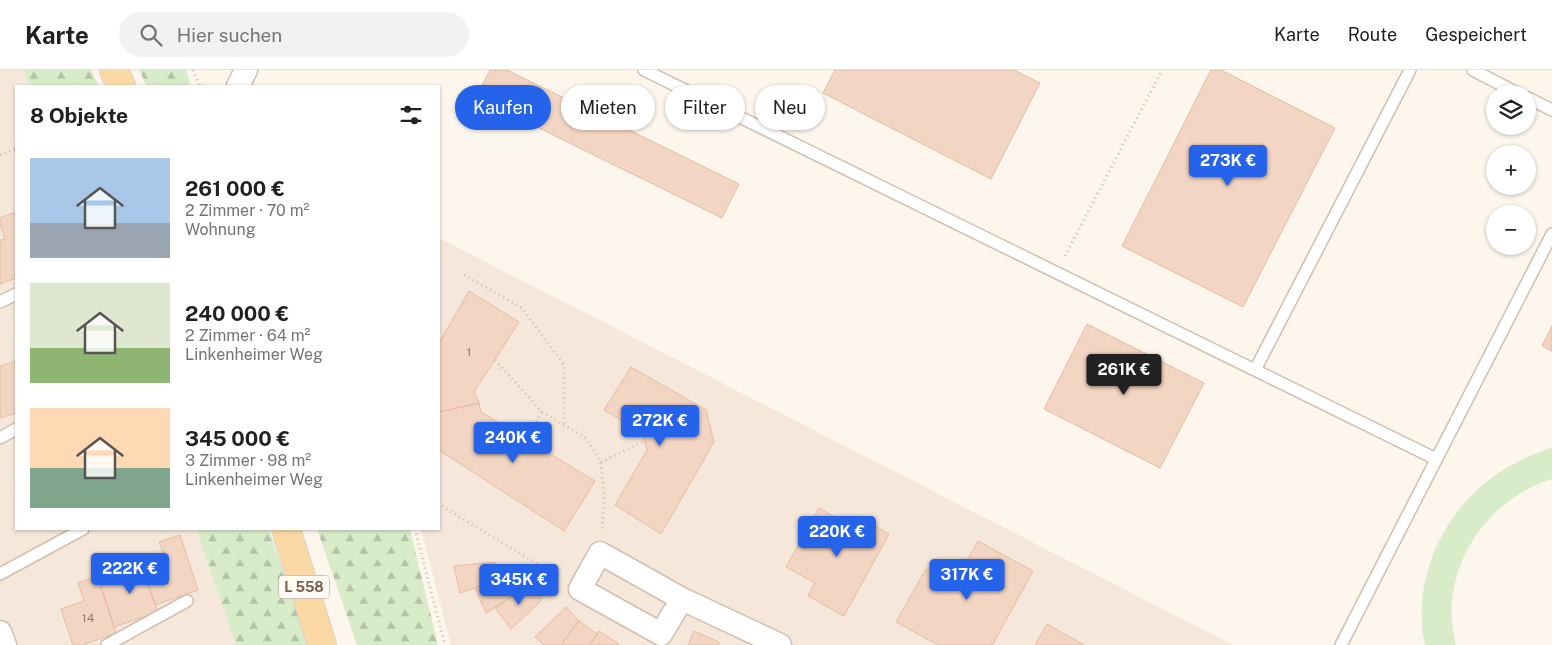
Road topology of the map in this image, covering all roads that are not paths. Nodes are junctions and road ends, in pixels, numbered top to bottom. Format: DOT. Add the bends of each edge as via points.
graph roads {
  1 [pos="114,70"];
  2 [pos="246,70"];
  3 [pos="644,70"];
  4 [pos="1410,70"];
  5 [pos="1472,70"];
  6 [pos="121,85"];
  7 [pos="238,85"];
  8 [pos="1501,85"];
  9 [pos="1536,102"];
  10 [pos="1552,110"];
  11 [pos="1552,234"];
  12 [pos="15,294"];
  13 [pos="0,302"];
  14 [pos="1256,370"];
  15 [pos="15,430"];
  16 [pos="0,438"];
  17 [pos="1436,459"];
  18 [pos="81,530"];
  19 [pos="286,530"];
  20 [pos="0,574"];
  21 [pos="682,598"];
  22 [pos="187,601"];
  23 [pos="0,632"];
  24 [pos="658,640"];
  25 [pos="5,645"];
  26 [pos="107,645"];
  27 [pos="322,645"];
  28 [pos="780,645"];
  29 [pos="1341,645"];
  1 -- 6 [label="main road"];
  2 -- 7 [label="street"];
  3 -- 14 [label="lane"];
  4 -- 14 [label="lane"];
  5 -- 8 [label="lane"];
  9 -- 10 [label="lane"];
  11 -- 17 [label="lane"];
  12 -- 13 [label="lane"];
  14 -- 17 [label="lane"];
  15 -- 16 [label="lane"];
  17 -- 29 [label="lane"];
  18 -- 20 [label="lane"];
  19 -- 27 [label="main road, L 558"];
  21 -- 24 [label="street"];
  21 -- 24 [label="street" via="600,553 580,589"];
  21 -- 28 [label="street"];
  22 -- 26 [label="lane"];
  23 -- 25 [label="street"];
}
